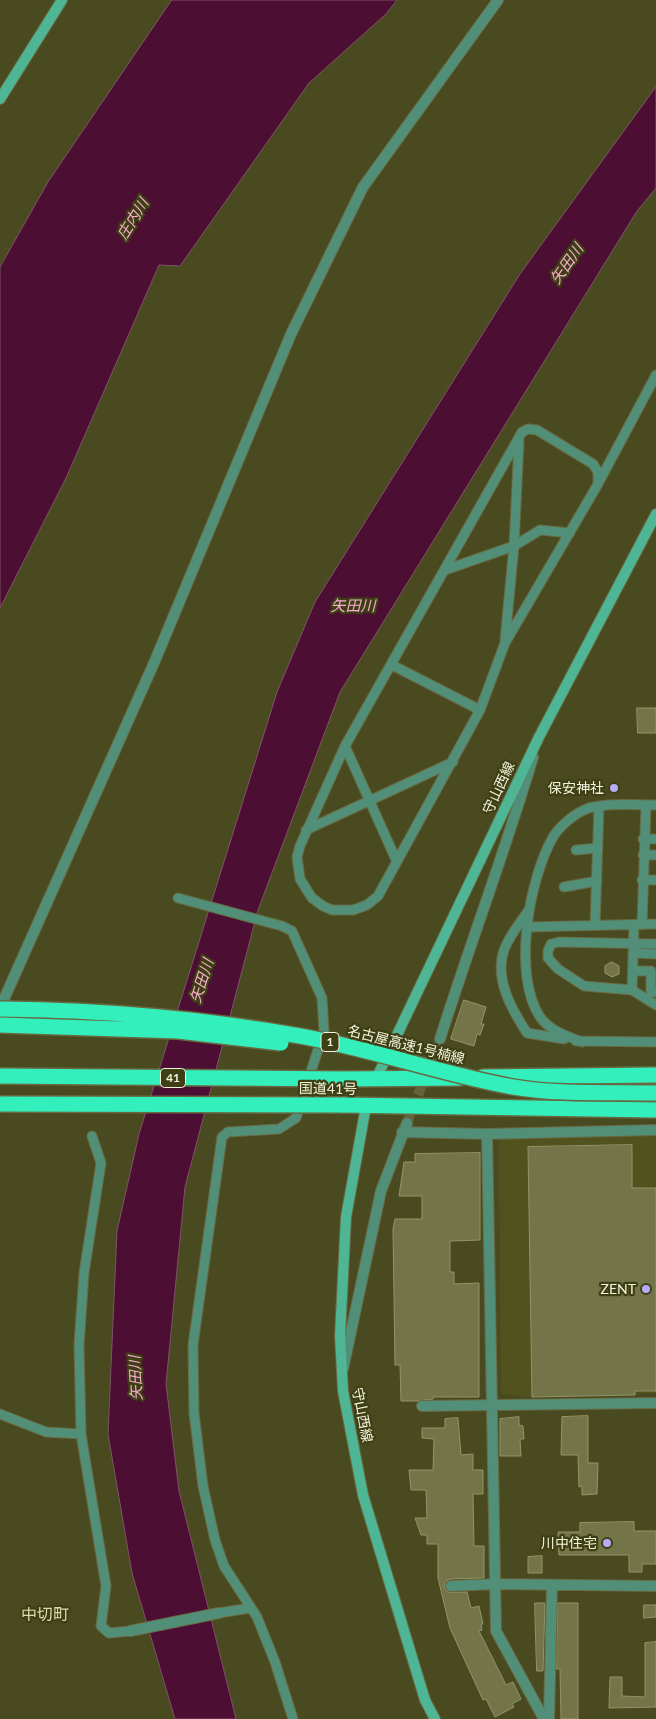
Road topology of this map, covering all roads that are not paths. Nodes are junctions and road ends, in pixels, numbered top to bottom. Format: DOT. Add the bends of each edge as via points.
graph roads {
  1 [pos="62,0"];
  2 [pos="498,0"];
  3 [pos="0,99"];
  4 [pos="656,375"];
  5 [pos="519,437"];
  6 [pos="598,484"];
  7 [pos="656,514"];
  8 [pos="570,532"];
  9 [pos="514,546"];
  10 [pos="445,570"];
  11 [pos="505,643"];
  12 [pos="392,665"];
  13 [pos="480,710"];
  14 [pos="539,736"];
  15 [pos="345,746"];
  16 [pos="454,762"];
  17 [pos="369,802"];
  18 [pos="646,805"];
  19 [pos="656,805"];
  20 [pos="599,806"];
  21 [pos="306,830"];
  22 [pos="643,839"];
  23 [pos="656,839"];
  24 [pos="598,848"];
  25 [pos="576,850"];
  26 [pos="643,855"];
  27 [pos="656,855"];
  28 [pos="397,862"];
  29 [pos="642,880"];
  30 [pos="656,880"];
  31 [pos="597,881"];
  32 [pos="564,887"];
  33 [pos="178,898"];
  34 [pos="529,910"];
  35 [pos="656,924"];
  36 [pos="596,925"];
  37 [pos="638,925"];
  38 [pos="528,927"];
  39 [pos="656,944"];
  40 [pos="634,948"];
  41 [pos="656,954"];
  42 [pos="633,970"];
  43 [pos="632,990"];
  44 [pos="656,992"];
  45 [pos="656,1005"];
  46 [pos="0,1008"];
  47 [pos="0,1025"];
  48 [pos="440,1039"];
  49 [pos="582,1042"];
  50 [pos="656,1042"];
  51 [pos="656,1075"];
  52 [pos="0,1076"];
  53 [pos="376,1079"];
  54 [pos="656,1093"];
  55 [pos="656,1100"];
  56 [pos="0,1104"];
  57 [pos="366,1106"];
  58 [pos="656,1110"];
  59 [pos="656,1130"];
  60 [pos="487,1134"];
  61 [pos="92,1136"];
  62 [pos="342,1375"];
  63 [pos="656,1403"];
  64 [pos="491,1405"];
  65 [pos="422,1406"];
  66 [pos="0,1414"];
  67 [pos="81,1434"];
  68 [pos="495,1584"];
  69 [pos="552,1585"];
  70 [pos="451,1586"];
  71 [pos="656,1586"];
  72 [pos="250,1608"];
  73 [pos="219,1613"];
  74 [pos="130,1631"];
  75 [pos="426,1700"];
  76 [pos="293,1719"];
  77 [pos="435,1719"];
  78 [pos="441,1719"];
  79 [pos="544,1719"];
  80 [pos="550,1719"];
  1 -- 3 [label="main road"];
  2 -- 46 [label="street" via="354,205 291,334 150,672"];
  4 -- 6 [label="lane"];
  5 -- 6 [label="lane" via="528,429 537,430 593,464 598,472"];
  5 -- 9 [label="lane"];
  5 -- 10 [label="lane"];
  6 -- 8 [label="lane"];
  7 -- 14 [label="main road, 守山西線"];
  8 -- 9 [label="lane" via="540,530"];
  8 -- 11 [label="lane"];
  9 -- 10 [label="lane"];
  9 -- 11 [label="lane"];
  10 -- 12 [label="lane"];
  11 -- 13 [label="lane"];
  12 -- 13 [label="lane"];
  12 -- 15 [label="lane"];
  13 -- 16 [label="lane"];
  14 -- 48 [label="street" via="508,843 469,946"];
  14 -- 53 [label="main road, 守山西線"];
  15 -- 17 [label="lane"];
  15 -- 21 [label="lane"];
  16 -- 17 [label="lane"];
  16 -- 28 [label="lane"];
  17 -- 21 [label="lane"];
  17 -- 28 [label="lane"];
  18 -- 19 [label="lane"];
  18 -- 20 [label="lane"];
  18 -- 22 [label="lane"];
  20 -- 24 [label="lane"];
  20 -- 34 [label="lane" via="577,814 554,836 532,888"];
  21 -- 28 [label="lane" via="297,857 300,879 312,898 332,910 353,910 367,905 378,896"];
  22 -- 23 [label="lane"];
  22 -- 26 [label="lane"];
  24 -- 25 [label="lane"];
  24 -- 31 [label="lane"];
  26 -- 27 [label="lane"];
  26 -- 29 [label="lane"];
  29 -- 30 [label="lane"];
  29 -- 37 [label="lane"];
  31 -- 32 [label="lane"];
  31 -- 36 [label="lane"];
  33 -- 72 [label="lane" via="292,931 322,998 324,1031 296,1118 279,1128 228,1132 222,1137 193,1345 194,1413 203,1486 224,1566"];
  34 -- 38 [label="lane"];
  34 -- 49 [label="lane" via="504,952 502,983 516,1017 527,1033"];
  35 -- 37 [label="lane"];
  36 -- 37 [label="lane"];
  36 -- 38 [label="lane"];
  37 -- 40 [label="lane"];
  38 -- 49 [label="lane" via="526,980 532,1002 540,1018 554,1030"];
  39 -- 40 [label="lane"];
  40 -- 41 [label="lane"];
  40 -- 42 [label="lane"];
  40 -- 43 [label="lane" via="559,942 550,944 548,951 548,958 558,969 584,986"];
  42 -- 43 [label="lane"];
  42 -- 44 [label="lane" via="651,971 652,992"];
  43 -- 45 [label="lane"];
  46 -- 54 [label="highway, 名古屋高速1号楠線 / 1, bridge" via="129,1014 228,1025 381,1053 515,1087 561,1092"];
  47 -- 55 [label="highway, 名古屋高速1号楠線 / 1, bridge" via="128,1028 237,1037 378,1060 513,1094 560,1100"];
  49 -- 50 [label="lane"];
  51 -- 53 [label="highway, 国道41号 / 41"];
  52 -- 53 [label="highway, 国道41号 / 41, bridge"];
  56 -- 57 [label="highway, 国道41号 / 41, bridge"];
  57 -- 58 [label="highway, 国道41号 / 41"];
  57 -- 62 [label="main road, 守山西線" via="346,1217 340,1336"];
  59 -- 60 [label="street"];
  60 -- 62 [label="street" via="404,1128 382,1191"];
  60 -- 64 [label="street"];
  61 -- 67 [label="lane" via="101,1163 84,1273 80,1345"];
  62 -- 75 [label="main road, 守山西線" via="363,1495"];
  63 -- 64 [label="street"];
  64 -- 65 [label="street"];
  64 -- 68 [label="street"];
  66 -- 67 [label="lane" via="46,1432"];
  67 -- 74 [label="lane" via="106,1586 102,1626 109,1634"];
  68 -- 69 [label="street"];
  68 -- 70 [label="street"];
  68 -- 79 [label="street" via="496,1630"];
  69 -- 71 [label="street"];
  69 -- 80 [label="street"];
  72 -- 73 [label="lane"];
  72 -- 76 [label="lane" via="257,1617 275,1662"];
  73 -- 74 [label="street"];
  75 -- 77 [label="main road, 守山西線"];
  75 -- 78 [label="street"];
}
